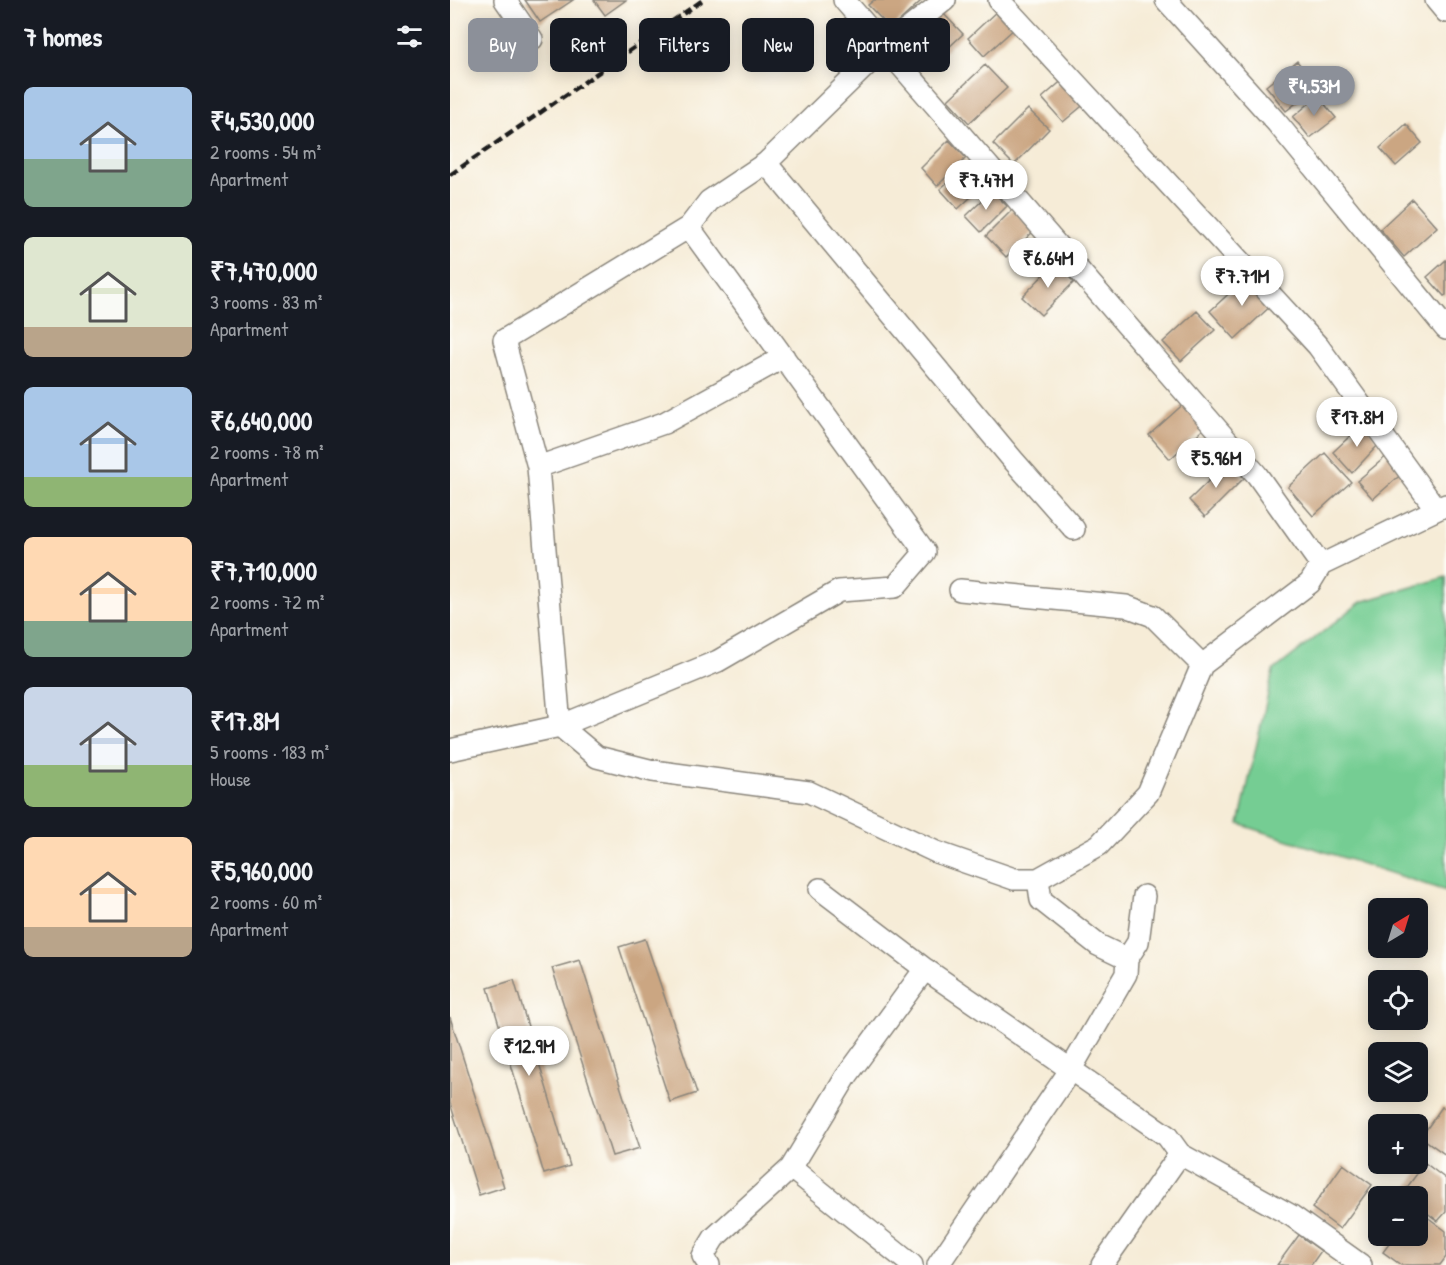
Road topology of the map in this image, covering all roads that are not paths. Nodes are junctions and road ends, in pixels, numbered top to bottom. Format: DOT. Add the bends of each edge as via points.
graph roads {
  1 [pos="505,0"];
  2 [pos="844,0"];
  3 [pos="945,0"];
  4 [pos="999,0"];
  5 [pos="1166,0"];
  6 [pos="1436,0"];
  7 [pos="1446,12"];
  8 [pos="517,18"];
  9 [pos="860,18"];
  10 [pos="922,18"];
  11 [pos="859,72"];
  12 [pos="907,72"];
  13 [pos="766,163"];
  14 [pos="689,227"];
  15 [pos="1446,329"];
  16 [pos="784,357"];
  17 [pos="538,467"];
  18 [pos="1441,507"];
  19 [pos="1074,529"];
  20 [pos="1321,565"];
  21 [pos="960,590"];
  22 [pos="1202,665"];
  23 [pos="560,726"];
  24 [pos="450,750"];
  25 [pos="1038,879"];
  26 [pos="820,889"];
  27 [pos="1144,896"];
  28 [pos="1127,959"];
  29 [pos="925,969"];
  30 [pos="1071,1069"];
  31 [pos="1180,1154"];
  32 [pos="791,1168"];
  33 [pos="709,1265"];
  34 [pos="912,1265"];
  35 [pos="938,1265"];
  36 [pos="1102,1265"];
  37 [pos="1361,1265"];
  1 -- 8 [label="street"];
  2 -- 9 [label="street"];
  3 -- 10 [label="street"];
  4 -- 18 [label="street" via="1318,346"];
  5 -- 15 [label="street" via="1277,123"];
  6 -- 7 [label="street"];
  11 -- 13 [label="street"];
  12 -- 20 [label="street" via="1257,475"];
  13 -- 14 [label="street" via="709,201"];
  13 -- 19 [label="street"];
  14 -- 16 [label="street"];
  14 -- 17 [label="street" via="504,340"];
  16 -- 17 [label="street" via="664,423"];
  16 -- 23 [label="street" via="925,552 895,587 839,591 718,661"];
  17 -- 23 [label="street"];
  18 -- 20 [label="street"];
  20 -- 22 [label="street" via="1310,583"];
  21 -- 22 [label="street" via="1126,606 1153,616"];
  22 -- 25 [label="street" via="1148,793 1099,845"];
  23 -- 24 [label="street"];
  23 -- 25 [label="street" via="597,757 653,771 809,792 936,852 1014,879"];
  25 -- 28 [label="street" via="1041,900 1098,945"];
  26 -- 29 [label="street"];
  27 -- 28 [label="street" via="1138,942"];
  28 -- 30 [label="street" via="1126,974"];
  29 -- 30 [label="street"];
  29 -- 32 [label="street" via="846,1077"];
  30 -- 31 [label="street" via="1167,1137"];
  30 -- 35 [label="street"];
  31 -- 36 [label="street"];
  31 -- 37 [label="street" via="1292,1216"];
  32 -- 33 [label="street" via="714,1238 703,1256"];
  32 -- 34 [label="street"];
}
